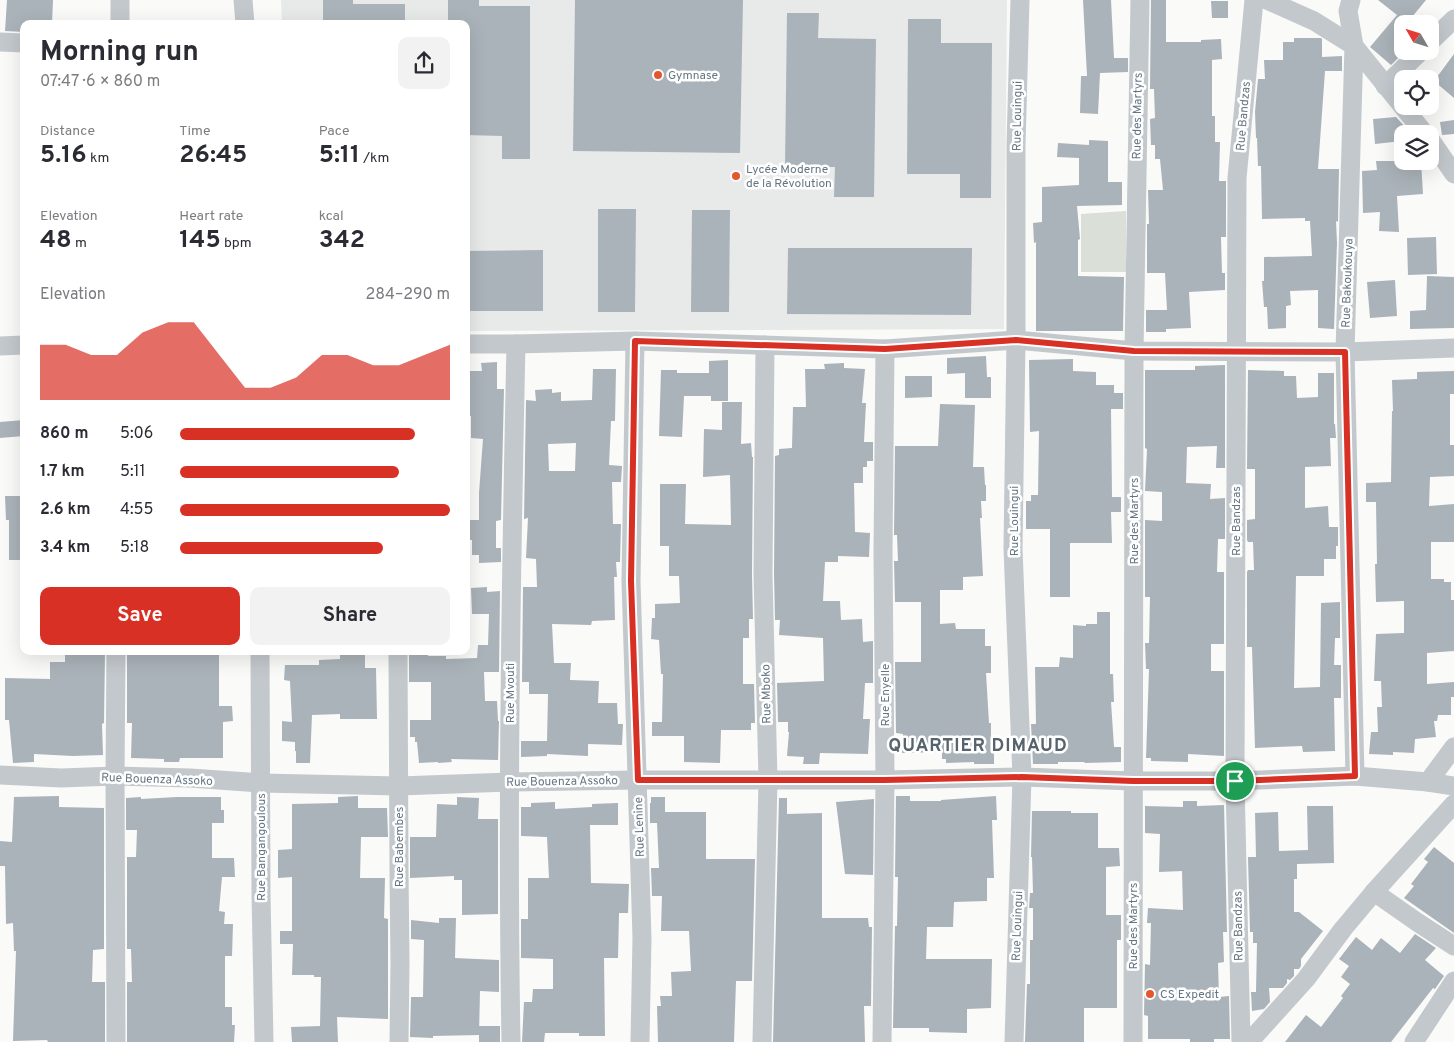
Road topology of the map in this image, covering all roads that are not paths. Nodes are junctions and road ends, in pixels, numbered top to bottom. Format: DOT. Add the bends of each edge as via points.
graph roads {
  1 [pos="120,0"];
  2 [pos="243,0"];
  3 [pos="1020,0"];
  4 [pos="1140,0"];
  5 [pos="1254,0"];
  6 [pos="1267,0"];
  7 [pos="1351,0"];
  8 [pos="1454,19"];
  9 [pos="120,20"];
  10 [pos="245,20"];
  11 [pos="1439,33"];
  12 [pos="0,42"];
  13 [pos="20,43"];
  14 [pos="1354,46"];
  15 [pos="1412,60"];
  16 [pos="1385,86"];
  17 [pos="1418,125"];
  18 [pos="1439,152"];
  19 [pos="1454,174"];
  20 [pos="1016,340"];
  21 [pos="635,341"];
  22 [pos="470,344"];
  23 [pos="516,344"];
  24 [pos="765,345"];
  25 [pos="0,346"];
  26 [pos="20,346"];
  27 [pos="1454,348"];
  28 [pos="885,349"];
  29 [pos="1134,351"];
  30 [pos="1237,351"];
  31 [pos="1345,352"];
  32 [pos="116,655"];
  33 [pos="260,655"];
  34 [pos="398,655"];
  35 [pos="1454,748"];
  36 [pos="0,775"];
  37 [pos="115,776"];
  38 [pos="1355,776"];
  39 [pos="1022,777"];
  40 [pos="638,780"];
  41 [pos="768,780"];
  42 [pos="885,780"];
  43 [pos="1133,781"];
  44 [pos="1235,781"];
  45 [pos="510,782"];
  46 [pos="1428,782"];
  47 [pos="261,783"];
  48 [pos="399,786"];
  49 [pos="1454,786"];
  50 [pos="1454,804"];
  51 [pos="1374,892"];
  52 [pos="1454,946"];
  53 [pos="1454,980"];
  54 [pos="116,1042"];
  55 [pos="264,1042"];
  56 [pos="399,1042"];
  57 [pos="511,1042"];
  58 [pos="640,1042"];
  59 [pos="762,1042"];
  60 [pos="882,1042"];
  61 [pos="1014,1042"];
  62 [pos="1132,1042"];
  63 [pos="1241,1042"];
  64 [pos="1249,1042"];
  65 [pos="1414,1042"];
  1 -- 9 [label="street"];
  2 -- 10 [label="street"];
  3 -- 20 [label="street, Rue Louingui"];
  4 -- 29 [label="street, Rue des Martyrs"];
  5 -- 30 [label="street, Rue Bandzas" via="1237,178"];
  6 -- 14 [label="street" via="1314,22"];
  7 -- 14 [label="street, Rue Bakoukouya" via="1348,11"];
  8 -- 11 [label="street"];
  12 -- 13 [label="street"];
  14 -- 16 [label="street"];
  14 -- 31 [label="street, Rue Bakoukouya"];
  15 -- 16 [label="street"];
  16 -- 17 [label="street"];
  18 -- 19 [label="street"];
  20 -- 28 [label="street"];
  20 -- 29 [label="street"];
  20 -- 39 [label="street, Rue Louingui" via="1013,548"];
  21 -- 23 [label="street"];
  21 -- 24 [label="street"];
  21 -- 40 [label="street, Rue Lenine" via="631,581"];
  22 -- 23 [label="street"];
  23 -- 45 [label="street, Rue Mvouti"];
  24 -- 28 [label="street"];
  24 -- 41 [label="street, Rue Mboko" via="763,574"];
  25 -- 26 [label="street"];
  27 -- 31 [label="street"];
  28 -- 42 [label="street, Rue Enyelle"];
  29 -- 30 [label="street"];
  29 -- 43 [label="street, Rue des Martyrs"];
  30 -- 31 [label="street"];
  30 -- 44 [label="street, Rue Bandzas"];
  31 -- 38 [label="street, Rue Bakoukouya"];
  32 -- 37 [label="street"];
  33 -- 47 [label="street, Rue Bangangoulous"];
  34 -- 48 [label="street, Rue Babembes"];
  35 -- 46 [label="street"];
  36 -- 37 [label="street, Rue Bouenza Assoko"];
  37 -- 47 [label="street, Rue Bouenza Assoko"];
  37 -- 54 [label="street"];
  38 -- 44 [label="street, Rue Bouenza Assoko"];
  38 -- 46 [label="street, Rue Bouenza Assoko"];
  39 -- 42 [label="street, Rue Bouenza Assoko"];
  39 -- 43 [label="street, Rue Bouenza Assoko"];
  39 -- 61 [label="street, Rue Louingui"];
  40 -- 41 [label="street, Rue Bouenza Assoko"];
  40 -- 45 [label="street, Rue Bouenza Assoko"];
  40 -- 58 [label="street, Rue Lenine" via="642,938"];
  41 -- 42 [label="street, Rue Bouenza Assoko"];
  41 -- 59 [label="street, Rue Mboko"];
  42 -- 60 [label="street, Rue Enyelle"];
  43 -- 44 [label="street, Rue Bouenza Assoko"];
  43 -- 62 [label="street, Rue des Martyrs"];
  44 -- 63 [label="street, Rue Bandzas"];
  45 -- 48 [label="street, Rue Bouenza Assoko"];
  45 -- 57 [label="street, Rue Mvouti"];
  46 -- 49 [label="street, Rue Bouenza Assoko"];
  47 -- 48 [label="street, Rue Bouenza Assoko"];
  47 -- 55 [label="street, Rue Bangangoulous"];
  48 -- 56 [label="street, Rue Babembes"];
  50 -- 51 [label="street"];
  51 -- 52 [label="street"];
  51 -- 64 [label="street" via="1306,979"];
  53 -- 65 [label="street"];
}
